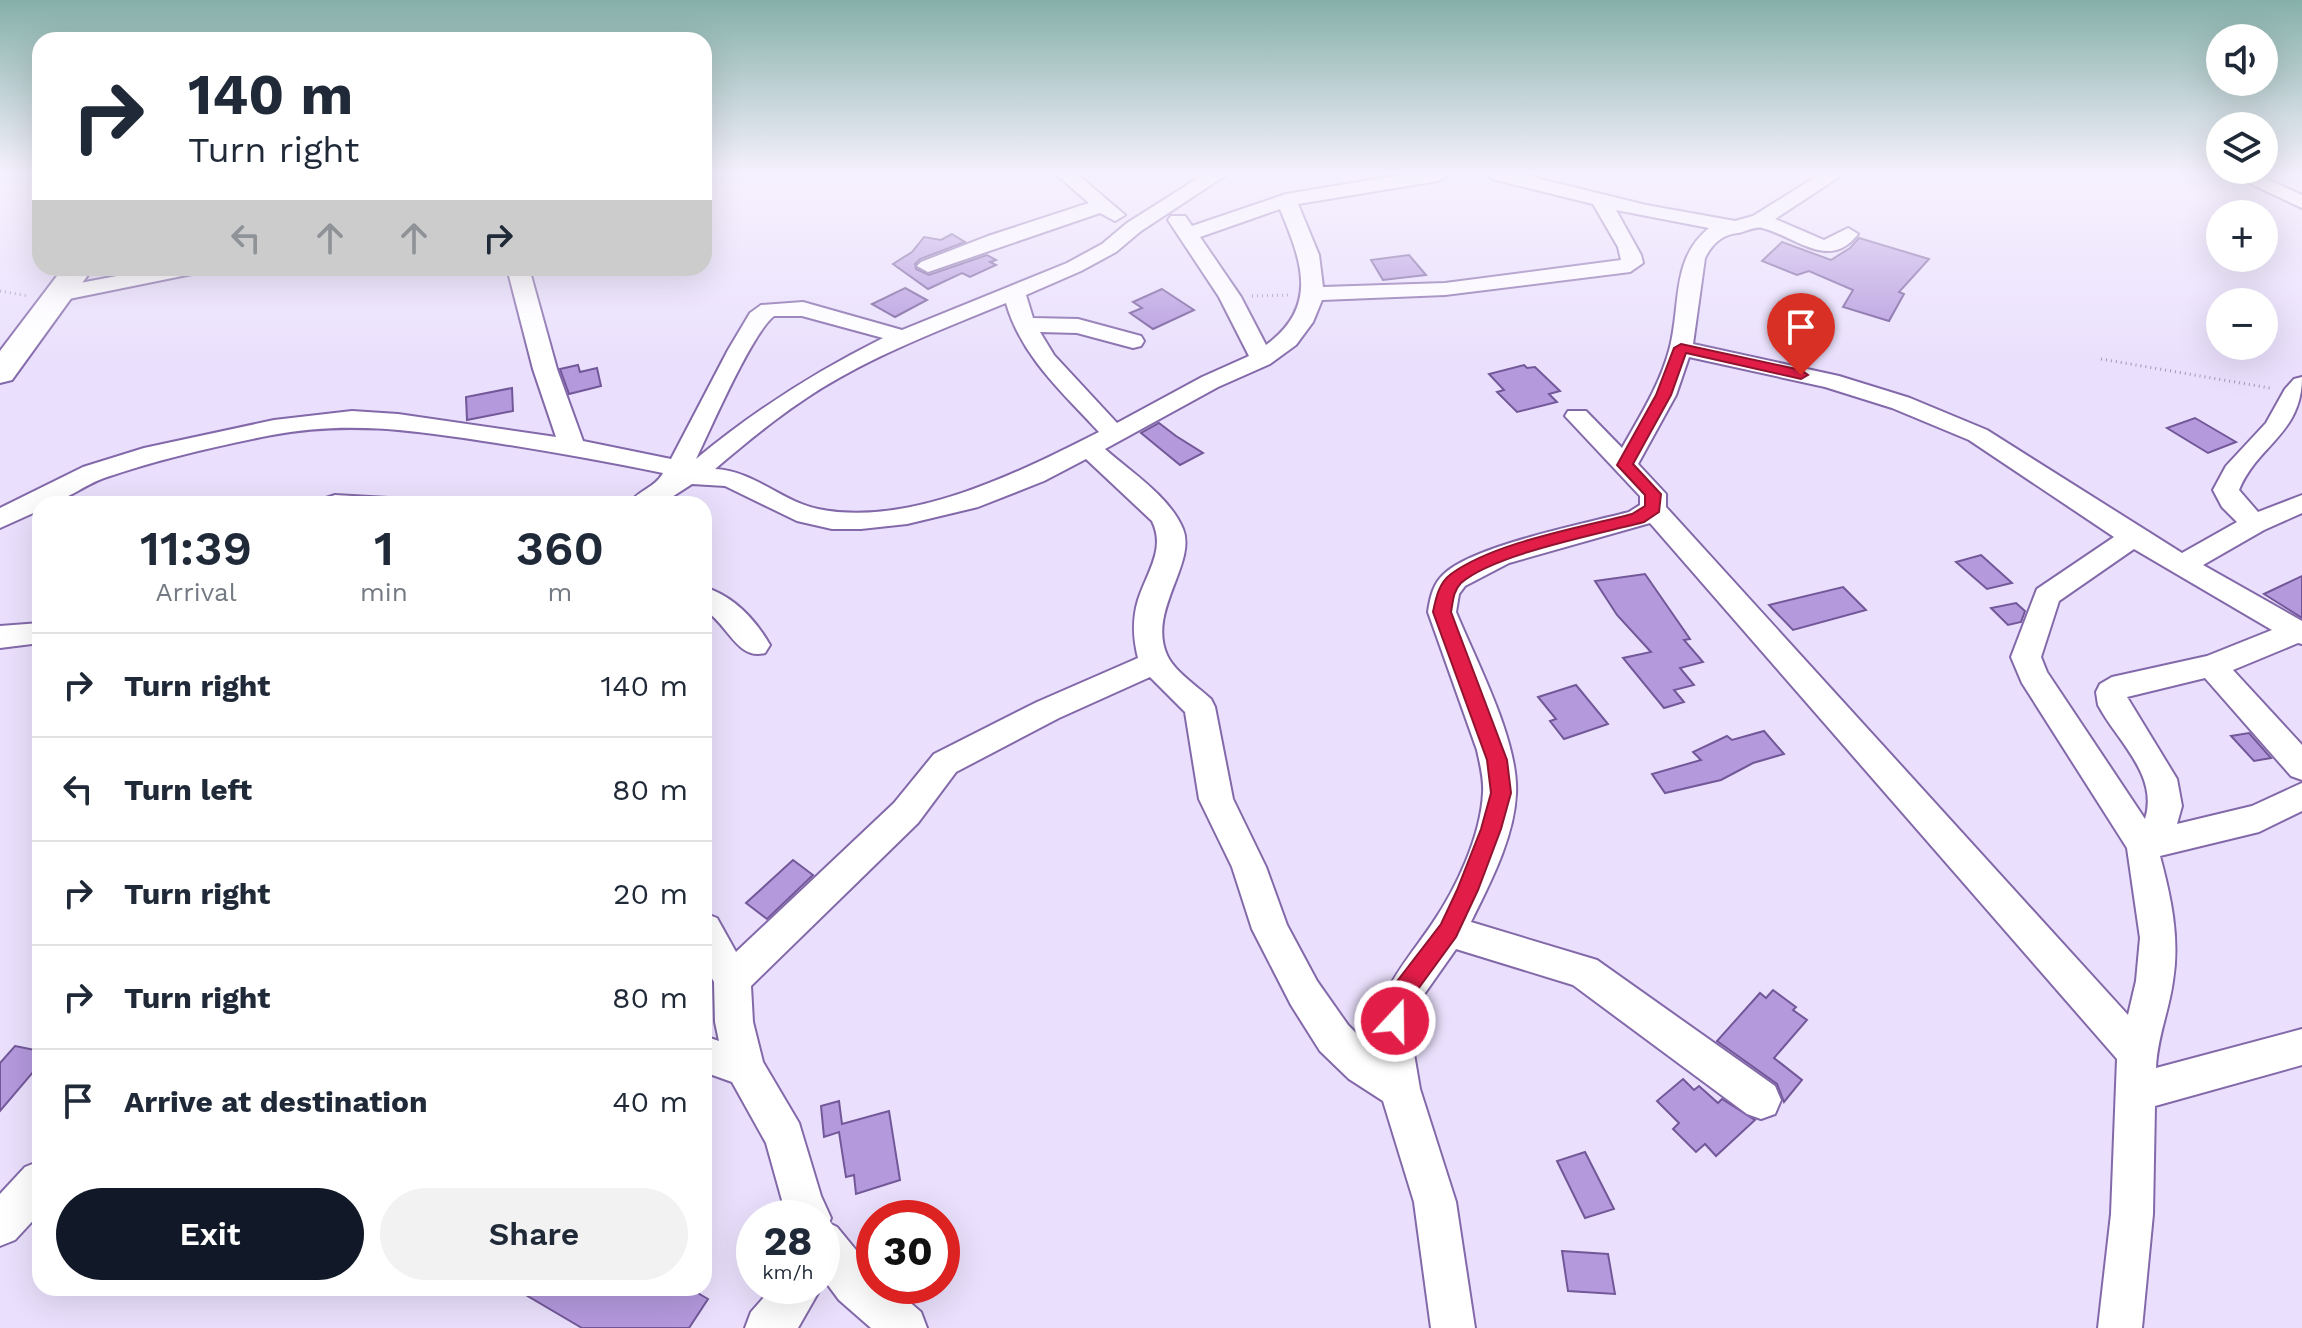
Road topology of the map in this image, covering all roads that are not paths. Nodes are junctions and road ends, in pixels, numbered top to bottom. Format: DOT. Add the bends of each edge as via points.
graph roads {
  1 [pos="1004,237"];
  2 [pos="1122,237"];
  3 [pos="1191,237"];
  4 [pos="1301,237"];
  5 [pos="1621,237"];
  6 [pos="1711,237"];
  7 [pos="1800,237"];
  8 [pos="1844,237"];
  9 [pos="928,266"];
  10 [pos="72,276"];
  11 [pos="151,276"];
  12 [pos="520,276"];
  13 [pos="1014,291"];
  14 [pos="59,294"];
  15 [pos="1313,294"];
  16 [pos="1024,325"];
  17 [pos="904,337"];
  18 [pos="1133,341"];
  19 [pos="1681,348"];
  20 [pos="1262,359"];
  21 [pos="0,373"];
  22 [pos="2297,388"];
  23 [pos="1577,416"];
  24 [pos="2276,426"];
  25 [pos="2302,435"];
  26 [pos="1101,440"];
  27 [pos="572,447"];
  28 [pos="1625,465"];
  29 [pos="668,488"];
  30 [pos="46,496"];
  31 [pos="32,503"];
  32 [pos="2302,503"];
  33 [pos="1653,509"];
  34 [pos="0,519"];
  35 [pos="2254,524"];
  36 [pos="2133,537"];
  37 [pos="2182,565"];
  38 [pos="712,601"];
  39 [pos="2300,633"];
  40 [pos="32,634"];
  41 [pos="0,637"];
  42 [pos="755,645"];
  43 [pos="1154,663"];
  44 [pos="2212,666"];
  45 [pos="2302,767"];
  46 [pos="2302,796"];
  47 [pos="2148,844"];
  48 [pos="1448,931"];
  49 [pos="712,944"];
  50 [pos="732,980"];
  51 [pos="2302,1047"];
  52 [pos="712,1057"];
  53 [pos="745,1068"];
  54 [pos="2137,1073"];
  55 [pos="1400,1089"];
  56 [pos="1761,1100"];
  57 [pos="801,1200"];
  58 [pos="840,1266"];
  59 [pos="788,1304"];
  60 [pos="767,1328"];
  61 [pos="905,1328"];
  62 [pos="1453,1328"];
  63 [pos="2120,1328"];
  1 -- 9 [label="street"];
  2 -- 13 [label="street" via="1074,267"];
  3 -- 20 [label="street"];
  4 -- 15 [label="street"];
  5 -- 15 [label="street" via="1632,254 1632,263 1623,268 1445,289"];
  6 -- 19 [label="street" via="1695,258"];
  7 -- 8 [label="street" via="1822,246"];
  10 -- 14 [label="street"];
  11 -- 14 [label="street"];
  12 -- 27 [label="street"];
  13 -- 16 [label="street"];
  13 -- 17 [label="street"];
  14 -- 21 [label="street"];
  15 -- 20 [label="street" via="1288,340"];
  16 -- 18 [label="street" via="1078,326"];
  16 -- 26 [label="street"];
  17 -- 29 [label="street" via="787,400"];
  17 -- 29 [label="street" via="803,309 769,310 739,350"];
  19 -- 28 [label="street" via="1664,395"];
  19 -- 36 [label="street" via="1831,381 1978,435"];
  20 -- 26 [label="street"];
  22 -- 24 [label="street"];
  23 -- 28 [label="street"];
  24 -- 25 [label="street"];
  24 -- 35 [label="street" via="2230,477 2226,490"];
  26 -- 29 [label="street" via="1035,475 969,501 907,515 861,520 806,515 730,478"];
  26 -- 43 [label="street" via="1171,532 1172,548 1147,637"];
  27 -- 29 [label="street"];
  27 -- 30 [label="street" via="398,421 313,421 144,456"];
  28 -- 33 [label="street" via="1653,494"];
  31 -- 34 [label="street"];
  32 -- 35 [label="street"];
  33 -- 48 [label="street" via="1638,518 1499,556 1455,579 1445,593 1442,612 1497,760 1501,793"];
  33 -- 54 [label="street"];
  35 -- 37 [label="street"];
  36 -- 37 [label="street"];
  36 -- 47 [label="street" via="2047,596 2026,657"];
  37 -- 39 [label="street"];
  38 -- 42 [label="street" via="726,609"];
  39 -- 44 [label="street"];
  40 -- 41 [label="street"];
  43 -- 50 [label="street" via="945,763 906,813"];
  43 -- 55 [label="street" via="1200,707 1216,799 1249,867 1270,929 1304,993 1334,1038 1363,1066"];
  44 -- 45 [label="street"];
  44 -- 47 [label="street" via="2111,692 2113,705 2159,776 2165,797"];
  46 -- 47 [label="street" via="2259,818"];
  47 -- 54 [label="street" via="2143,857 2158,938"];
  48 -- 55 [label="street" via="1403,991 1395,1021"];
  48 -- 56 [label="street" via="1584,972"];
  49 -- 50 [label="street"];
  50 -- 53 [label="street" via="734,1022"];
  51 -- 54 [label="street"];
  52 -- 53 [label="street"];
  53 -- 57 [label="street" via="785,1137"];
  54 -- 63 [label="street" via="2132,1214"];
  55 -- 62 [label="street" via="1435,1200"];
  58 -- 61 [label="street"];
  59 -- 60 [label="street"];
}
